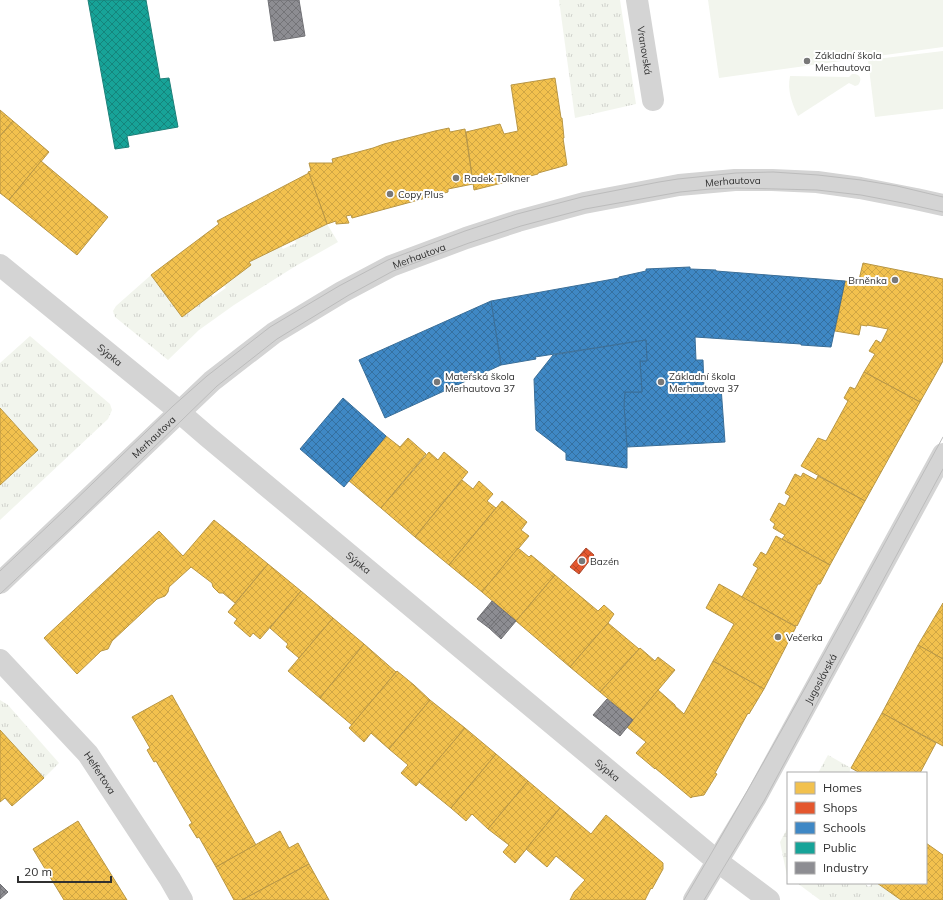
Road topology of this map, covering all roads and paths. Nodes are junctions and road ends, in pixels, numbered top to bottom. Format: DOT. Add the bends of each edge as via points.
graph roads {
  1 [pos="637,0"];
  2 [pos="653,100"];
  3 [pos="943,205"];
  4 [pos="0,266"];
  5 [pos="179,412"];
  6 [pos="943,454"];
  7 [pos="0,583"];
  8 [pos="0,660"];
  9 [pos="717,861"];
  10 [pos="182,900"];
  11 [pos="694,900"];
  12 [pos="768,900"];
  1 -- 2 [label="street, Vranovská"];
  3 -- 5 [label="street, Merhautova" via="817,182 772,180 679,185 584,203 466,238 391,266 274,333 212,381"];
  4 -- 5 [label="street, Sýpka"];
  5 -- 7 [label="street, Merhautova"];
  5 -- 9 [label="street, Sýpka"];
  6 -- 9 [label="street, Jugoslávská" via="756,797"];
  8 -- 10 [label="street, Helfertova" via="88,754"];
  9 -- 11 [label="street, Jugoslávská"];
  9 -- 12 [label="street, Sýpka"];
}
